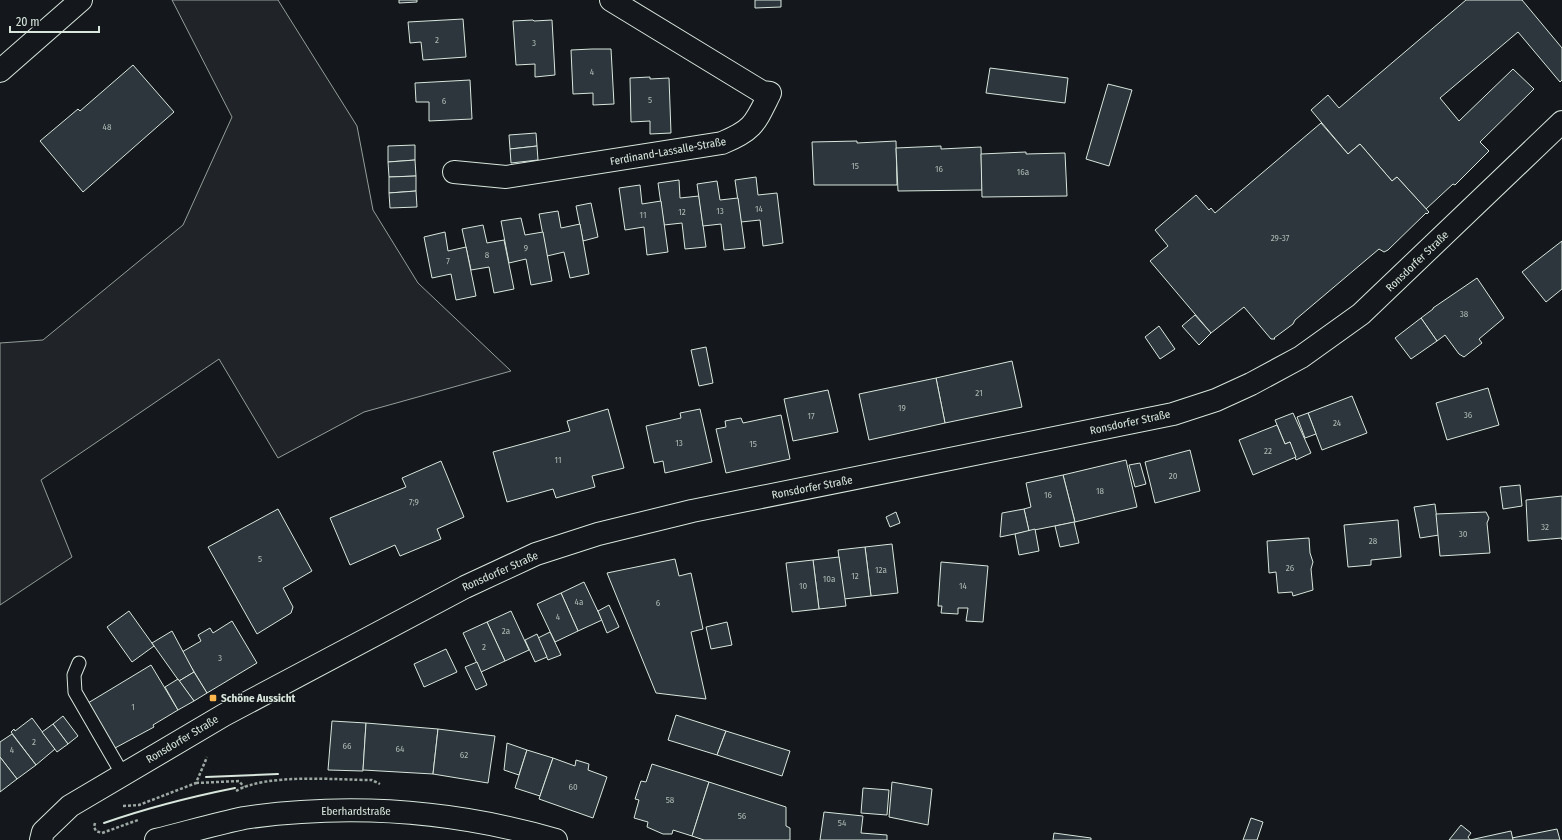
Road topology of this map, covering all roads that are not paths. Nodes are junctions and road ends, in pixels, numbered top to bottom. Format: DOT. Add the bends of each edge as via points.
graph roads {
  1 [pos="81,0"];
  2 [pos="611,0"];
  3 [pos="0,71"];
  4 [pos="1562,122"];
  5 [pos="454,172"];
  6 [pos="79,663"];
  7 [pos="123,775"];
  8 [pos="41,840"];
  9 [pos="156,840"];
  10 [pos="556,840"];
  1 -- 3 [label="main road"];
  2 -- 5 [label="main road, Ferdinand-Lassalle-Straße" via="762,92 770,94 755,123 740,136 722,143 506,178"];
  4 -- 7 [label="main road, Ronsdorfer Straße" via="1361,314 1301,357 1216,400 1172,414 692,511 598,534 536,554 465,587 224,715"];
  6 -- 7 [label="lane" via="74,675 75,692"];
  7 -- 8 [label="main road, Ronsdorfer Straße" via="70,806 43,832"];
  9 -- 10 [label="main road, Eberhardstraße" via="245,818 339,809 445,816 516,829"];
}
